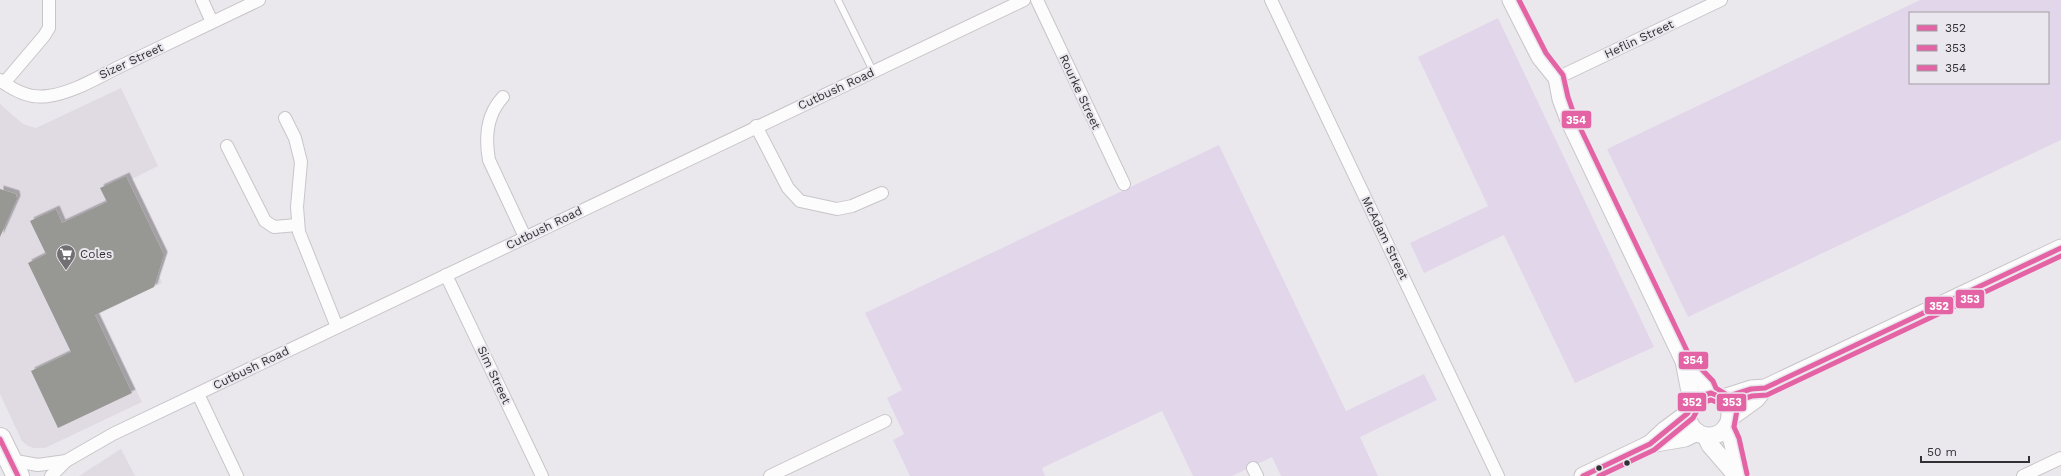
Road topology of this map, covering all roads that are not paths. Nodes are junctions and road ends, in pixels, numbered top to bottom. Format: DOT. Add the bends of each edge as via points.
graph roads {
  1 [pos="49,0"];
  2 [pos="202,0"];
  3 [pos="259,0"];
  4 [pos="838,0"];
  5 [pos="1024,0"];
  6 [pos="1037,0"];
  7 [pos="1271,0"];
  8 [pos="1512,0"];
  9 [pos="1721,0"];
  10 [pos="1700,4"];
  11 [pos="212,22"];
  12 [pos="873,71"];
  13 [pos="1557,78"];
  14 [pos="2,81"];
  15 [pos="503,97"];
  16 [pos="285,118"];
  17 [pos="756,126"];
  18 [pos="227,146"];
  19 [pos="1124,184"];
  20 [pos="882,194"];
  21 [pos="297,225"];
  22 [pos="525,237"];
  23 [pos="2061,248"];
  24 [pos="446,275"];
  25 [pos="336,327"];
  26 [pos="1684,361"];
  27 [pos="1765,388"];
  28 [pos="198,394"];
  29 [pos="1717,396"];
  30 [pos="1690,407"];
  31 [pos="885,421"];
  32 [pos="1728,422"];
  33 [pos="1702,434"];
  34 [pos="0,439"];
  35 [pos="1650,444"];
  36 [pos="2061,458"];
  37 [pos="66,461"];
  38 [pos="14,468"];
  39 [pos="51,476"];
  40 [pos="237,476"];
  41 [pos="542,476"];
  42 [pos="770,476"];
  43 [pos="1498,476"];
  44 [pos="1583,476"];
  45 [pos="1739,476"];
  46 [pos="2023,476"];
  1 -- 14 [label="street" via="49,28"];
  2 -- 11 [label="street"];
  3 -- 11 [label="street, Sizer Street"];
  4 -- 12 [label="lane"];
  5 -- 12 [label="street, Cutbush Road"];
  6 -- 19 [label="street, Rourke Street"];
  7 -- 43 [label="street, McAdam Street"];
  8 -- 13 [label="street" via="1540,57"];
  9 -- 10 [label="street, Heflin Street"];
  10 -- 13 [label="street, Heflin Street"];
  11 -- 14 [label="street, Sizer Street" via="89,81 56,94 40,97 27,95"];
  12 -- 17 [label="street, Cutbush Road"];
  13 -- 26 [label="street" via="1569,120"];
  15 -- 22 [label="street" via="491,116 487,152"];
  16 -- 21 [label="street" via="295,138 301,162"];
  17 -- 20 [label="street" via="788,188 800,201 837,209"];
  17 -- 22 [label="street, Cutbush Road"];
  18 -- 21 [label="street" via="265,221 274,227"];
  21 -- 25 [label="street"];
  22 -- 24 [label="street, Cutbush Road"];
  23 -- 27 [label="street"];
  24 -- 25 [label="street, Cutbush Road"];
  24 -- 41 [label="street, Sim Street"];
  25 -- 28 [label="street, Cutbush Road"];
  26 -- 29 [label="street"];
  26 -- 30 [label="street"];
  27 -- 29 [label="street"];
  27 -- 32 [label="street" via="1756,399"];
  28 -- 37 [label="street, Cutbush Road" via="113,434"];
  28 -- 40 [label="street"];
  29 -- 30 [label="street" via="1697,397"];
  29 -- 32 [label="street" via="1730,410"];
  30 -- 33 [label="street" via="1689,420"];
  30 -- 35 [label="street"];
  31 -- 42 [label="street"];
  32 -- 33 [label="street" via="1717,434"];
  32 -- 45 [label="street"];
  33 -- 35 [label="street"];
  33 -- 45 [label="street"];
  34 -- 38 [label="highway"];
  35 -- 44 [label="street"];
  36 -- 46 [label="street"];
  37 -- 38 [label="street, Cutbush Road"];
  37 -- 39 [label="street, Cutbush Road"];
}
